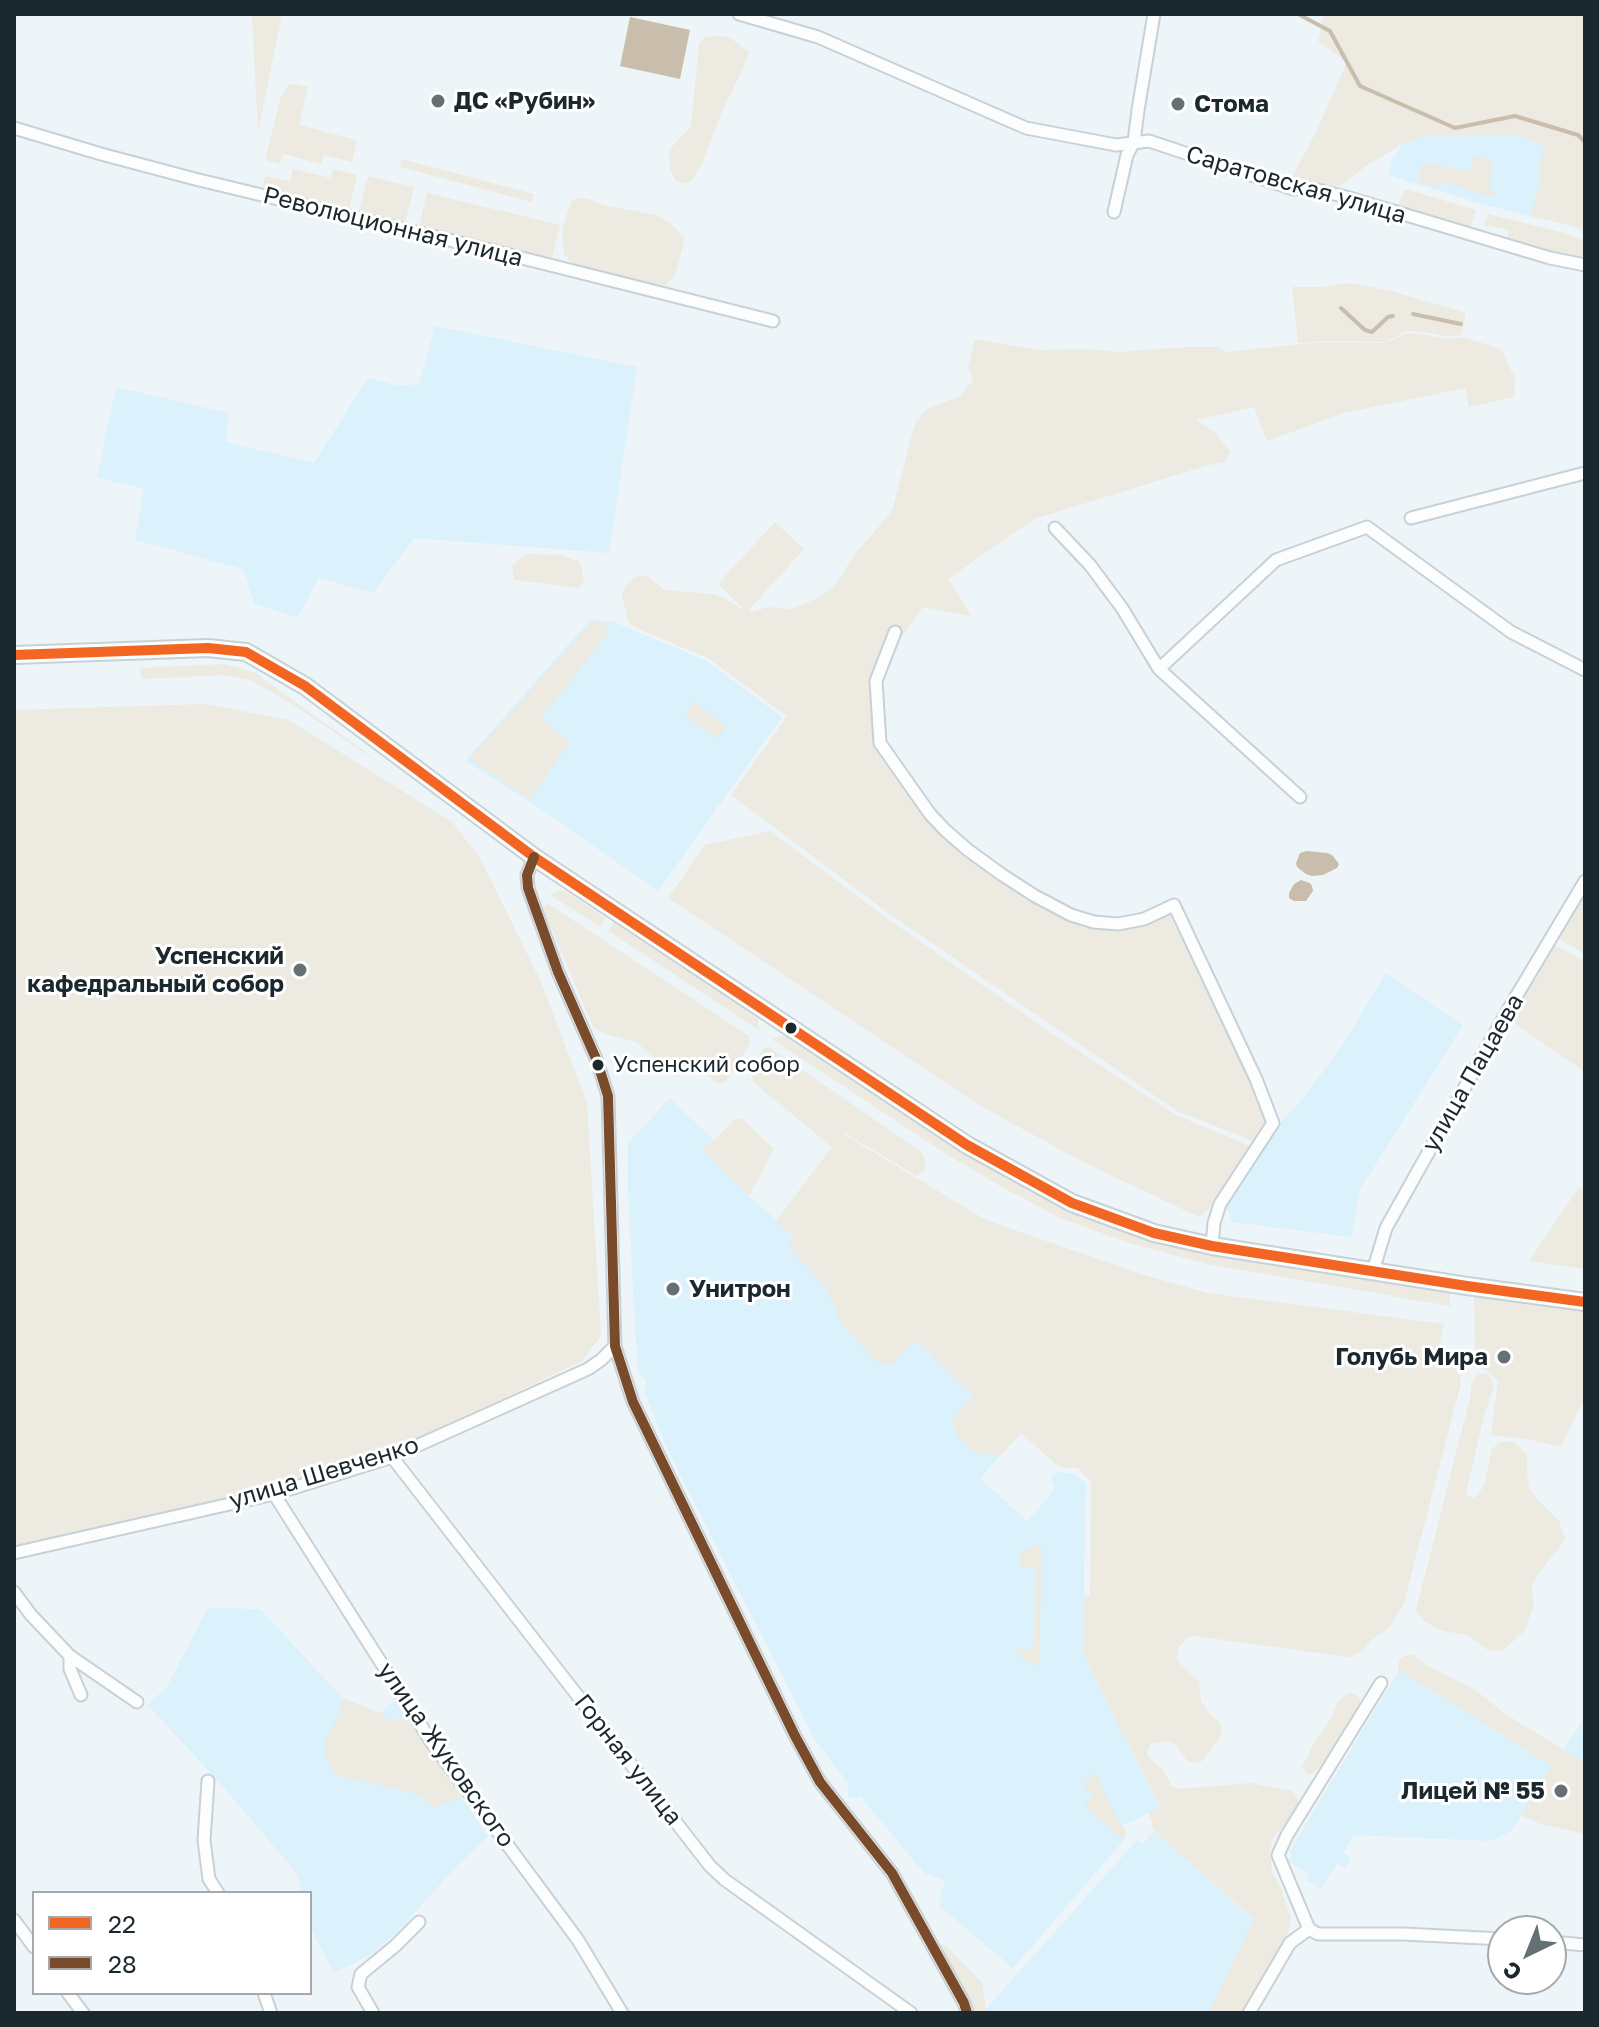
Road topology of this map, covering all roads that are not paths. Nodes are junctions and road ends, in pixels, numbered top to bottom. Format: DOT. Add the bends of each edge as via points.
graph roads {
  1 [pos="739,14"];
  2 [pos="1154,14"];
  3 [pos="14,128"];
  4 [pos="1134,142"];
  5 [pos="1114,212"];
  6 [pos="1585,265"];
  7 [pos="773,321"];
  8 [pos="1585,473"];
  9 [pos="1411,518"];
  10 [pos="1055,528"];
  11 [pos="895,632"];
  12 [pos="14,655"];
  13 [pos="1159,669"];
  14 [pos="1585,670"];
  15 [pos="1300,797"];
  16 [pos="534,857"];
  17 [pos="1585,881"];
  18 [pos="1212,1246"];
  19 [pos="1373,1271"];
  20 [pos="1585,1302"];
  21 [pos="615,1346"];
  22 [pos="392,1457"];
  23 [pos="274,1494"];
  24 [pos="14,1553"];
  25 [pos="14,1592"];
  26 [pos="70,1656"];
  27 [pos="1381,1683"];
  28 [pos="81,1695"];
  29 [pos="137,1702"];
  30 [pos="208,1781"];
  31 [pos="217,1891"];
  32 [pos="14,1920"];
  33 [pos="419,1922"];
  34 [pos="1309,1929"];
  35 [pos="1487,1938"];
  36 [pos="32,1944"];
  37 [pos="70,1995"];
  38 [pos="83,2013"];
  39 [pos="373,2013"];
  40 [pos="622,2013"];
  41 [pos="911,2013"];
  42 [pos="967,2013"];
  43 [pos="1249,2013"];
  1 -- 4 [label="street, Саратовская улица" via="818,37 1026,128 1116,145"];
  2 -- 4 [label="street"];
  3 -- 7 [label="street, Революционная улица" via="195,179"];
  4 -- 5 [label="street"];
  4 -- 6 [label="street, Саратовская улица" via="1149,141 1293,189 1346,197"];
  8 -- 9 [label="street"];
  10 -- 13 [label="street" via="1122,608"];
  11 -- 18 [label="street" via="876,681 880,743 945,830 1001,874 1071,915 1118,924 1174,905 1273,1123 1220,1204"];
  12 -- 16 [label="main road" via="208,648 246,652 305,686"];
  13 -- 14 [label="street" via="1276,560 1367,527 1511,632"];
  13 -- 15 [label="street"];
  16 -- 18 [label="main road" via="967,1145 1072,1203 1154,1233"];
  16 -- 21 [label="street" via="528,888 608,1096"];
  17 -- 19 [label="street, улица Пацаева" via="1386,1228"];
  18 -- 19 [label="main road"];
  19 -- 20 [label="main road"];
  21 -- 22 [label="street, улица Шевченко" via="588,1369"];
  21 -- 42 [label="street" via="633,1402 795,1736 820,1782 892,1873"];
  22 -- 23 [label="street, улица Шевченко"];
  22 -- 41 [label="street, Горная улица" via="710,1866"];
  23 -- 24 [label="street, улица Шевченко"];
  23 -- 40 [label="street, улица Жуковского" via="432,1743 578,1940"];
  25 -- 26 [label="street"];
  26 -- 28 [label="street"];
  26 -- 29 [label="street"];
  27 -- 34 [label="street" via="1278,1855"];
  30 -- 31 [label="street" via="204,1840 209,1879"];
  32 -- 36 [label="street"];
  33 -- 39 [label="street" via="361,1974 358,1987"];
  34 -- 35 [label="street" via="1318,1934"];
  34 -- 43 [label="street" via="1290,1943"];
  37 -- 38 [label="street"];
}
